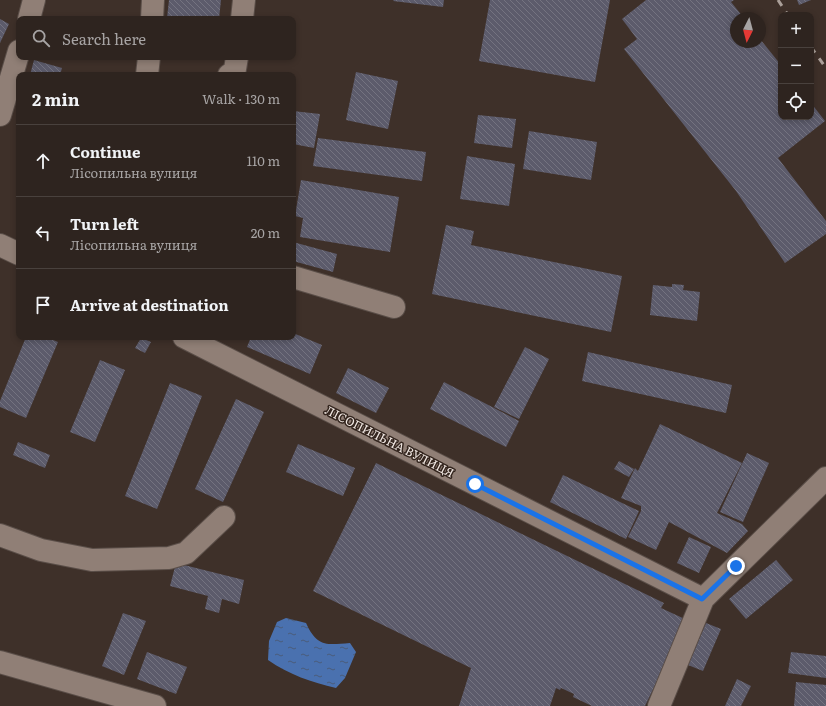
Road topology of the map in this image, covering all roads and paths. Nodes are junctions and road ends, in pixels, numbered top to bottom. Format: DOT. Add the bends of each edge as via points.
graph roads {
  1 [pos="34,0"];
  2 [pos="153,0"];
  3 [pos="244,0"];
  4 [pos="30,16"];
  5 [pos="152,16"];
  6 [pos="242,16"];
  7 [pos="16,60"];
  8 [pos="149,60"];
  9 [pos="236,60"];
  10 [pos="147,72"];
  11 [pos="234,72"];
  12 [pos="0,115"];
  13 [pos="0,245"];
  14 [pos="16,253"];
  15 [pos="296,278"];
  16 [pos="394,307"];
  17 [pos="199,340"];
  18 [pos="209,342"];
  19 [pos="826,478"];
  20 [pos="224,517"];
  21 [pos="0,535"];
  22 [pos="702,599"];
  23 [pos="0,662"];
  24 [pos="155,706"];
  25 [pos="659,706"];
  1 -- 4 [label="street"];
  2 -- 5 [label="street"];
  3 -- 6 [label="street"];
  7 -- 12 [label="street"];
  8 -- 10 [label="street"];
  9 -- 11 [label="street"];
  13 -- 14 [label="street"];
  15 -- 16 [label="street"];
  17 -- 18 [label="street, ЛІСОПИЛЬНА ВУЛИЦЯ"];
  18 -- 22 [label="street, ЛІСОПИЛЬНА ВУЛИЦЯ"];
  19 -- 22 [label="street"];
  20 -- 21 [label="street" via="186,553 170,558 92,560 41,550"];
  22 -- 25 [label="street"];
  23 -- 24 [label="street"];
}
